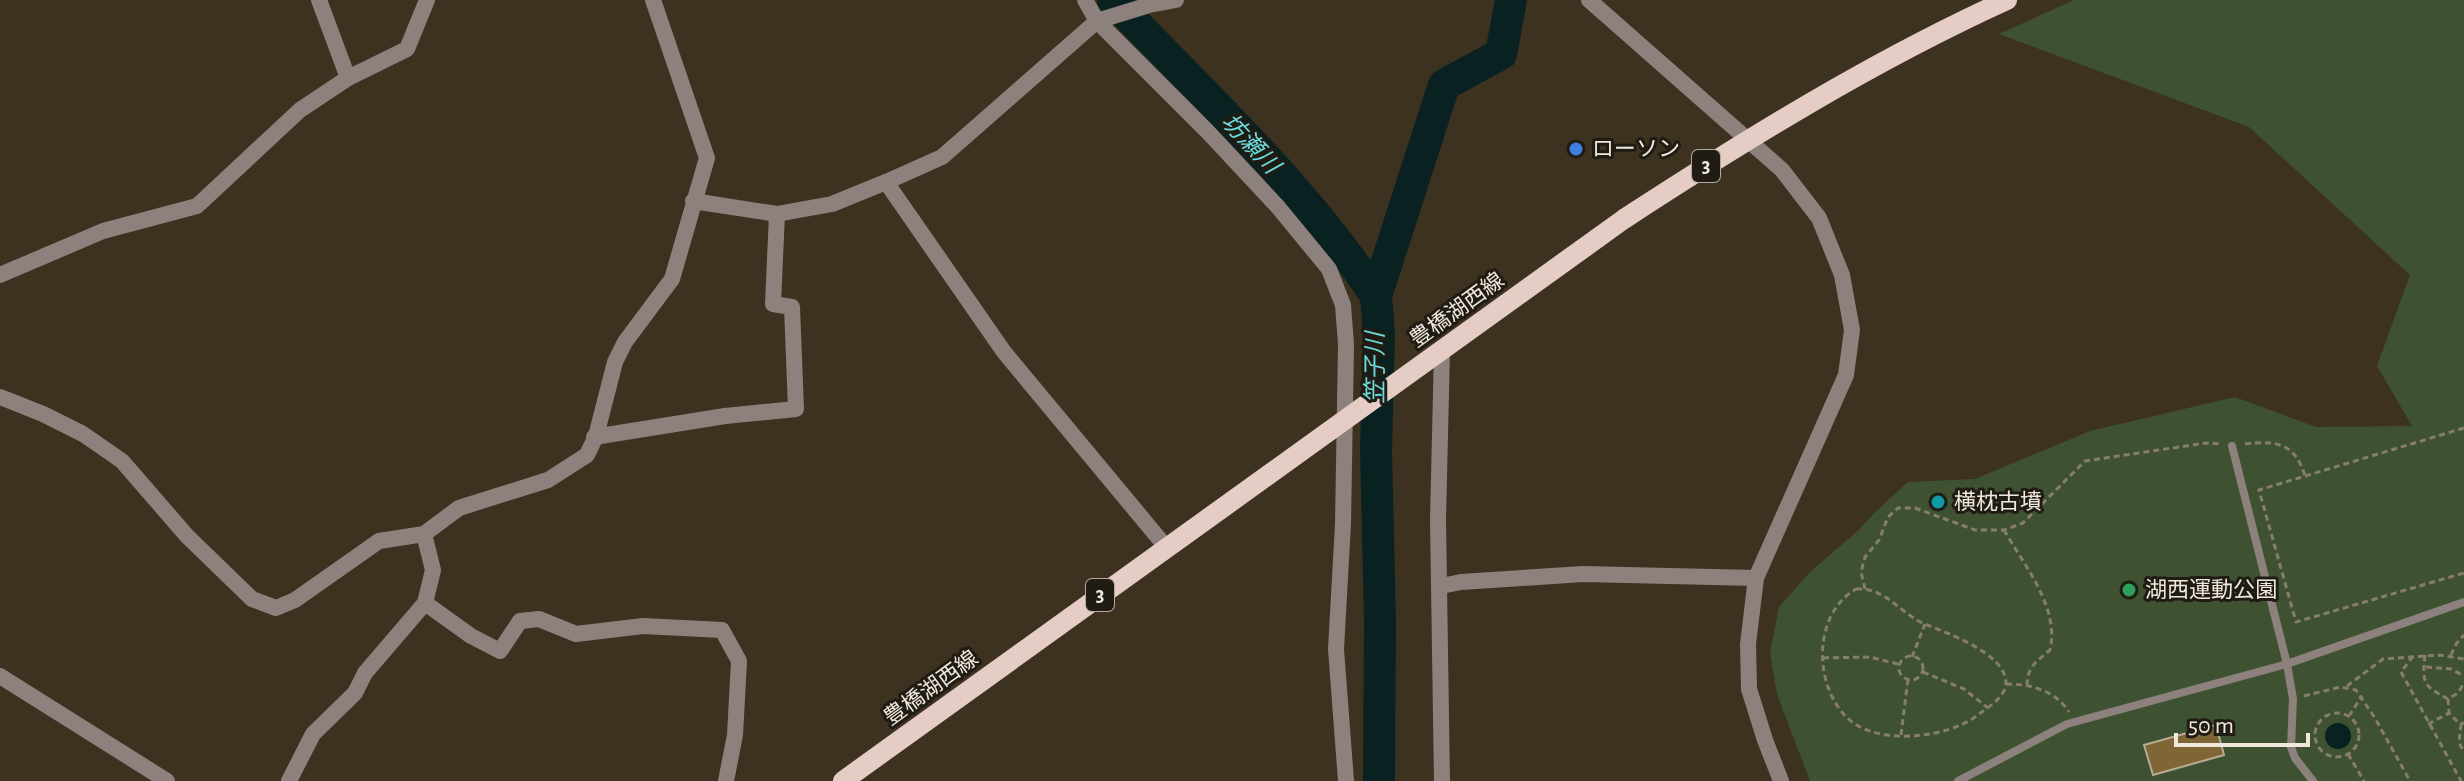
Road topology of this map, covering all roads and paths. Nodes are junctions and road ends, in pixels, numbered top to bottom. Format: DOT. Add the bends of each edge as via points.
graph roads {
  1 [pos="319,0"];
  2 [pos="427,0"];
  3 [pos="653,0"];
  4 [pos="1085,0"];
  5 [pos="1176,0"];
  6 [pos="1589,0"];
  7 [pos="1994,3"];
  8 [pos="1144,4"];
  9 [pos="1103,20"];
  10 [pos="348,78"];
  11 [pos="1748,138"];
  12 [pos="886,182"];
  13 [pos="693,201"];
  14 [pos="777,214"];
  15 [pos="0,275"];
  16 [pos="1442,350"];
  17 [pos="0,397"];
  18 [pos="1351,417"];
  19 [pos="2464,428"];
  20 [pos="594,437"];
  21 [pos="2232,446"];
  22 [pos="2305,476"];
  23 [pos="2004,530"];
  24 [pos="424,534"];
  25 [pos="1166,547"];
  26 [pos="2464,573"];
  27 [pos="1756,578"];
  28 [pos="1441,586"];
  29 [pos="1865,589"];
  30 [pos="2464,602"];
  31 [pos="425,603"];
  32 [pos="1925,624"];
  33 [pos="2464,635"];
  34 [pos="2425,655"];
  35 [pos="2451,655"];
  36 [pos="2413,656"];
  37 [pos="1912,657"];
  38 [pos="1823,658"];
  39 [pos="2464,659"];
  40 [pos="1898,664"];
  41 [pos="2287,664"];
  42 [pos="2424,667"];
  43 [pos="1923,672"];
  44 [pos="0,676"];
  45 [pos="2464,676"];
  46 [pos="1908,679"];
  47 [pos="2464,683"];
  48 [pos="2006,684"];
  49 [pos="2027,685"];
  50 [pos="2347,686"];
  51 [pos="2458,693"];
  52 [pos="2362,696"];
  53 [pos="2463,696"];
  54 [pos="2293,699"];
  55 [pos="2448,699"];
  56 [pos="1988,708"];
  57 [pos="2449,713"];
  58 [pos="2349,716"];
  59 [pos="2073,723"];
  60 [pos="2428,724"];
  61 [pos="2462,724"];
  62 [pos="1901,737"];
  63 [pos="2464,752"];
  64 [pos="2348,754"];
  65 [pos="2409,779"];
  66 [pos="167,781"];
  67 [pos="289,781"];
  68 [pos="726,781"];
  69 [pos="843,781"];
  70 [pos="1346,781"];
  71 [pos="1442,781"];
  72 [pos="1781,781"];
  73 [pos="1958,781"];
  74 [pos="2313,781"];
  75 [pos="2364,781"];
  76 [pos="2402,781"];
  77 [pos="2461,781"];
  1 -- 10 [label="street"];
  2 -- 10 [label="street" via="407,49"];
  3 -- 13 [label="street" via="707,158"];
  4 -- 9 [label="street"];
  5 -- 8 [label="street"];
  6 -- 11 [label="street"];
  7 -- 11 [label="main road, 豊橋湖西線 / 3"];
  8 -- 9 [label="street"];
  9 -- 12 [label="street" via="942,157"];
  9 -- 18 [label="street" via="1329,269 1343,305"];
  10 -- 15 [label="street" via="300,110 197,206 103,231"];
  11 -- 16 [label="main road, 豊橋湖西線 / 3" via="1624,219"];
  11 -- 27 [label="street" via="1782,170 1819,218 1842,275 1852,330 1846,375"];
  12 -- 14 [label="street" via="832,204"];
  12 -- 25 [label="street" via="1004,352"];
  13 -- 14 [label="street"];
  13 -- 20 [label="street" via="672,279 615,362"];
  14 -- 20 [label="street" via="773,304 792,307 796,409"];
  16 -- 18 [label="main road, 豊橋湖西線 / 3"];
  16 -- 28 [label="street"];
  17 -- 24 [label="street" via="83,434 122,461 187,536 252,599 276,608 379,541"];
  18 -- 25 [label="main road, 豊橋湖西線 / 3"];
  18 -- 70 [label="street" via="1336,649"];
  19 -- 22 [label="path"];
  20 -- 24 [label="street" via="587,455 548,480 459,508"];
  21 -- 22 [label="path" via="2286,446"];
  21 -- 23 [label="path" via="2206,443 2085,461 2023,523"];
  21 -- 41 [label="lane"];
  22 -- 26 [label="path" via="2259,490 2296,622"];
  23 -- 29 [label="path" via="1975,530 1915,508 1898,508 1865,557"];
  23 -- 49 [label="path" via="2050,619 2050,650 2029,670"];
  24 -- 31 [label="street" via="433,570"];
  25 -- 69 [label="main road, 豊橋湖西線 / 3"];
  27 -- 28 [label="street" via="1583,574"];
  27 -- 72 [label="street" via="1749,689"];
  28 -- 71 [label="street"];
  29 -- 32 [label="path"];
  29 -- 38 [label="path" via="1847,595 1832,614"];
  30 -- 41 [label="lane"];
  31 -- 67 [label="street" via="365,673 355,693 313,734"];
  31 -- 68 [label="street" via="500,651 520,621 539,619 576,634 643,626 722,630 739,661"];
  32 -- 37 [label="path"];
  32 -- 48 [label="path" via="1980,649 2000,668"];
  33 -- 35 [label="path"];
  34 -- 35 [label="path"];
  34 -- 36 [label="path"];
  34 -- 42 [label="path"];
  35 -- 39 [label="path"];
  36 -- 50 [label="path" via="2383,659"];
  36 -- 60 [label="path" via="2401,672"];
  37 -- 40 [label="path"];
  37 -- 43 [label="path"];
  38 -- 40 [label="path" via="1870,657"];
  38 -- 62 [label="path" via="1828,689 1843,713 1864,729"];
  40 -- 46 [label="path"];
  41 -- 54 [label="lane"];
  41 -- 59 [label="lane"];
  42 -- 45 [label="path"];
  42 -- 55 [label="path" via="2425,684"];
  43 -- 46 [label="path"];
  43 -- 56 [label="path" via="1964,689"];
  44 -- 66 [label="street"];
  46 -- 62 [label="path"];
  47 -- 51 [label="path"];
  48 -- 49 [label="path"];
  48 -- 56 [label="path"];
  49 -- 59 [label="path" via="2058,699"];
  50 -- 52 [label="path"];
  50 -- 54 [label="path"];
  51 -- 53 [label="path"];
  51 -- 55 [label="path"];
  52 -- 58 [label="path"];
  52 -- 65 [label="path"];
  54 -- 74 [label="lane" via="2291,747"];
  55 -- 57 [label="path"];
  56 -- 62 [label="path" via="1961,726"];
  57 -- 60 [label="path"];
  57 -- 61 [label="path"];
  58 -- 64 [label="path" via="2360,736"];
  58 -- 64 [label="path" via="2323,718 2315,738 2328,756"];
  59 -- 73 [label="lane"];
  60 -- 77 [label="path"];
  61 -- 63 [label="path" via="2459,743"];
  64 -- 75 [label="path"];
  65 -- 76 [label="path"];
}
